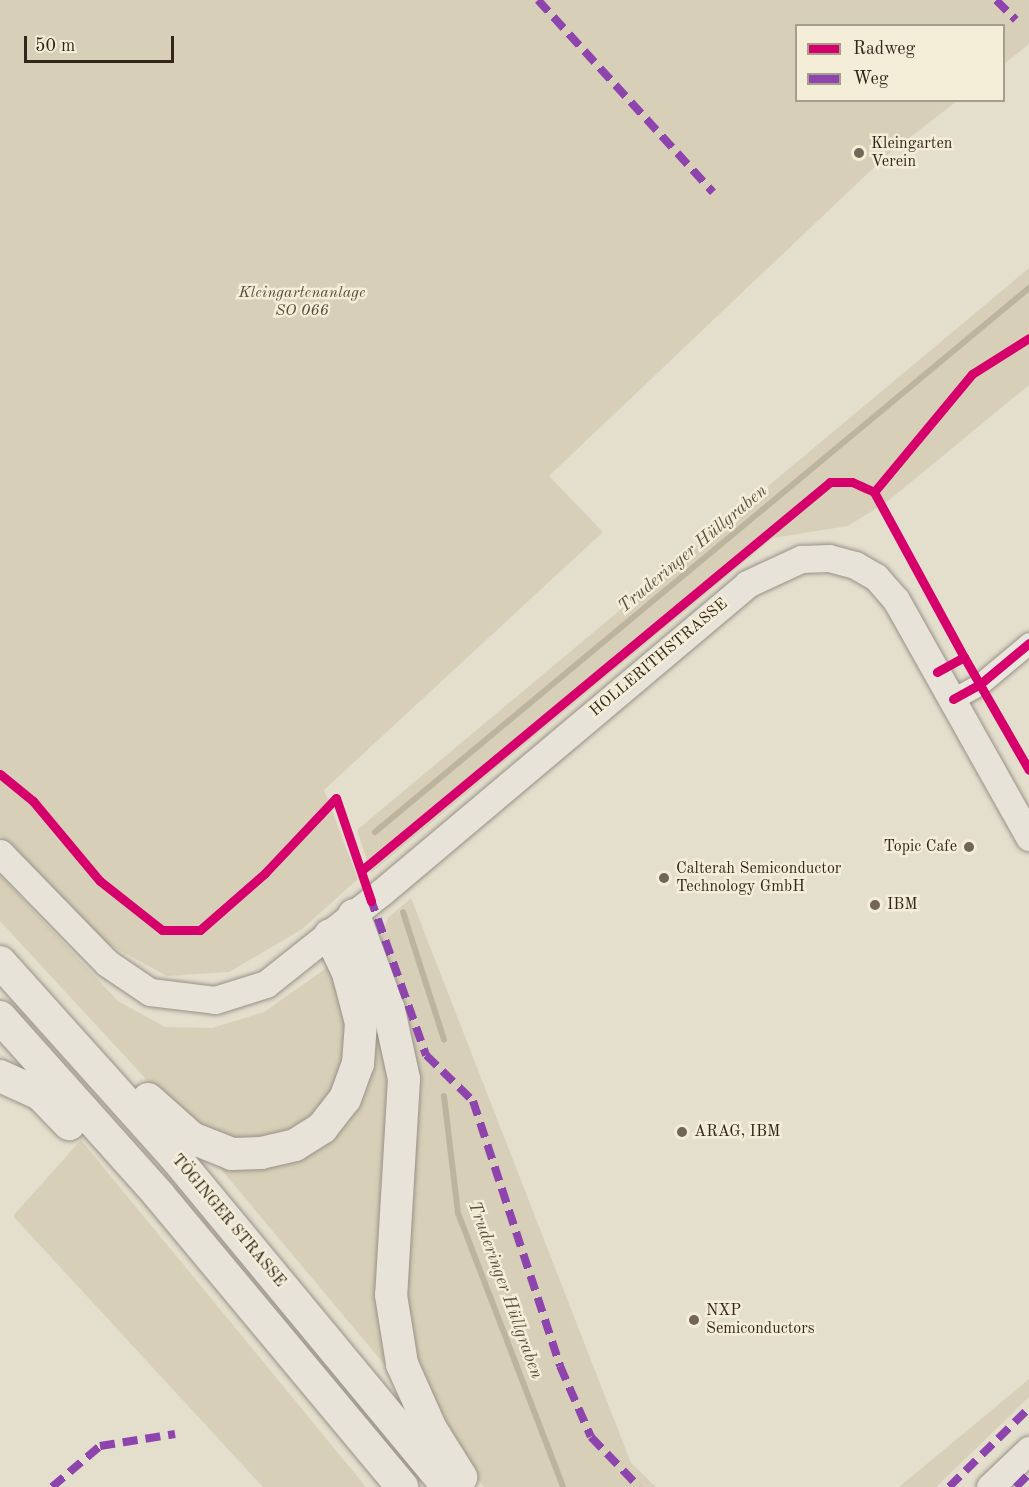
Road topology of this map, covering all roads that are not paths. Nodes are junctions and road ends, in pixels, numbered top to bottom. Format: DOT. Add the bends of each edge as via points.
graph roads {
  1 [pos="1029,643"];
  2 [pos="953,699"];
  3 [pos="1029,837"];
  4 [pos="0,853"];
  5 [pos="354,915"];
  6 [pos="330,935"];
  7 [pos="1,963"];
  8 [pos="0,1017"];
  9 [pos="0,1076"];
  10 [pos="159,1195"];
  11 [pos="1029,1450"];
  12 [pos="402,1487"];
  13 [pos="448,1487"];
  14 [pos="468,1487"];
  15 [pos="990,1487"];
  1 -- 2 [label="street" via="980,684"];
  2 -- 3 [label="main road, HOLLERITHSTRASSE"];
  2 -- 5 [label="main road, HOLLERITHSTRASSE" via="896,600 876,578 855,565 829,558 801,559 772,570 738,591"];
  4 -- 6 [label="main road, HOLLERITHSTRASSE" via="107,963 150,992 169,997 215,1000 266,984"];
  5 -- 6 [label="main road, HOLLERITHSTRASSE"];
  5 -- 14 [label="highway" via="389,1010 404,1079 391,1295 402,1364 431,1429"];
  6 -- 7 [label="highway" via="348,973 361,1023 358,1064 345,1099 322,1128 295,1145 261,1153 232,1154 192,1138 163,1116 51,993"];
  7 -- 13 [label="highway, TÖGINGER STRASSE" via="175,1158"];
  8 -- 10 [label="highway"];
  9 -- 10 [label="highway" via="40,1094 117,1174"];
  10 -- 12 [label="highway"];
  11 -- 15 [label="main road"];
}
